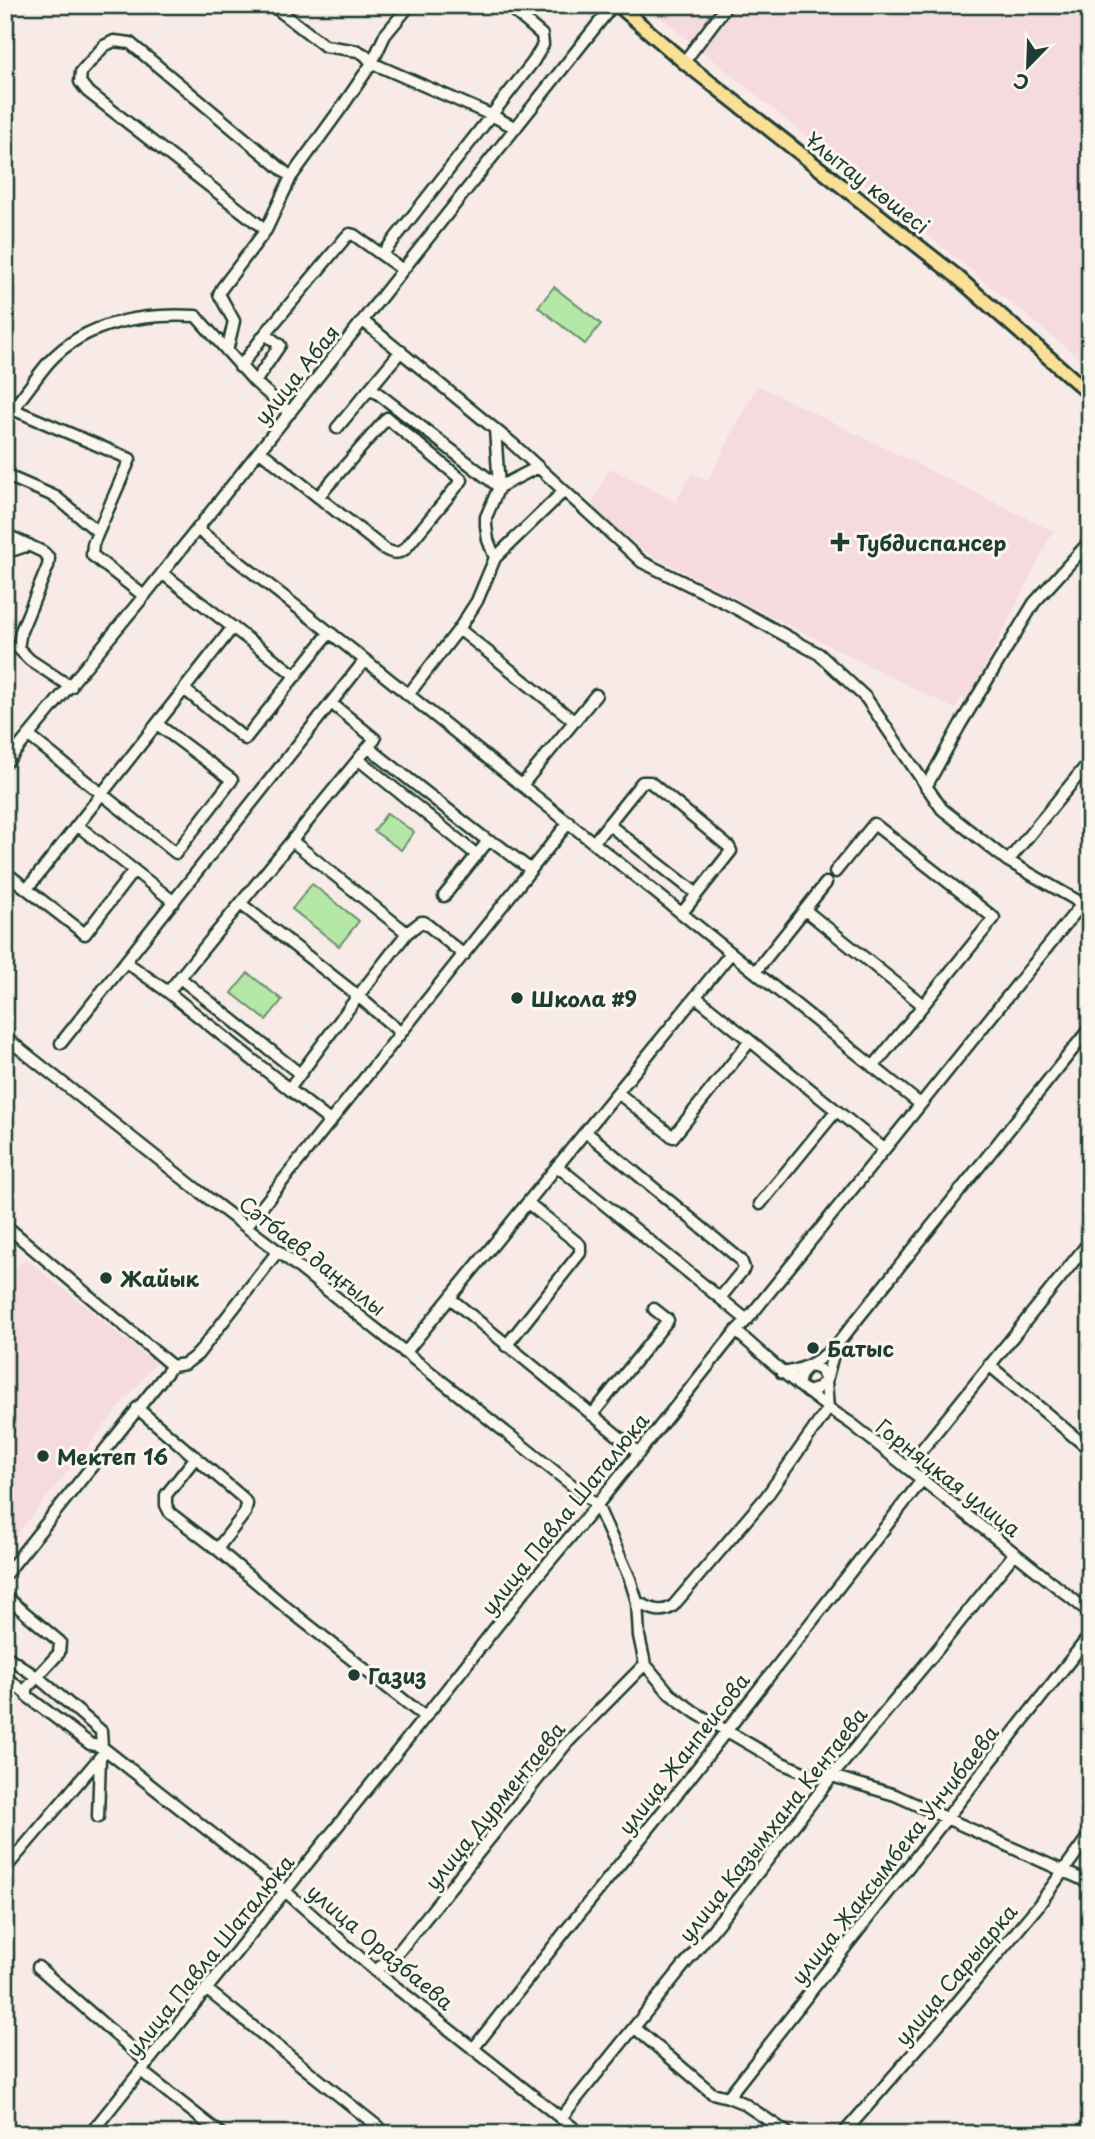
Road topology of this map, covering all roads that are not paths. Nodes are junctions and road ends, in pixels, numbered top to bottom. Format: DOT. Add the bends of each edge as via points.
graph roads {
  1 [pos="272,5"];
  2 [pos="410,5"];
  3 [pos="508,5"];
  4 [pos="616,5"];
  5 [pos="727,5"];
  6 [pos="372,62"];
  7 [pos="684,62"];
  8 [pos="491,115"];
  9 [pos="516,128"];
  10 [pos="291,177"];
  11 [pos="266,230"];
  12 [pos="382,255"];
  13 [pos="403,270"];
  14 [pos="363,321"];
  15 [pos="265,334"];
  16 [pos="227,351"];
  17 [pos="401,351"];
  18 [pos="240,367"];
  19 [pos="254,382"];
  20 [pos="371,387"];
  21 [pos="1090,394"];
  22 [pos="8,411"];
  23 [pos="290,413"];
  24 [pos="337,428"];
  25 [pos="495,429"];
  26 [pos="260,451"];
  27 [pos="538,467"];
  28 [pos="5,475"];
  29 [pos="499,487"];
  30 [pos="564,491"];
  31 [pos="318,497"];
  32 [pos="197,529"];
  33 [pos="98,533"];
  34 [pos="5,534"];
  35 [pos="1090,541"];
  36 [pos="29,545"];
  37 [pos="5,553"];
  38 [pos="495,558"];
  39 [pos="162,573"];
  40 [pos="144,596"];
  41 [pos="233,627"];
  42 [pos="459,629"];
  43 [pos="330,632"];
  44 [pos="365,660"];
  45 [pos="296,676"];
  46 [pos="71,687"];
  47 [pos="184,689"];
  48 [pos="408,695"];
  49 [pos="596,695"];
  50 [pos="331,703"];
  51 [pos="574,721"];
  52 [pos="157,724"];
  53 [pos="29,736"];
  54 [pos="369,748"];
  55 [pos="359,760"];
  56 [pos="1090,761"];
  57 [pos="5,765"];
  58 [pos="522,785"];
  59 [pos="926,787"];
  60 [pos="102,793"];
  61 [pos="569,822"];
  62 [pos="608,824"];
  63 [pos="77,825"];
  64 [pos="292,841"];
  65 [pos="488,841"];
  66 [pos="594,842"];
  67 [pos="477,855"];
  68 [pos="1008,861"];
  69 [pos="134,870"];
  70 [pos="531,870"];
  71 [pos="5,872"];
  72 [pos="835,872"];
  73 [pos="826,883"];
  74 [pos="27,889"];
  75 [pos="697,894"];
  76 [pos="1090,894"];
  77 [pos="444,896"];
  78 [pos="174,902"];
  79 [pos="241,904"];
  80 [pos="1086,906"];
  81 [pos="805,910"];
  82 [pos="682,913"];
  83 [pos="407,933"];
  84 [pos="731,953"];
  85 [pos="464,955"];
  86 [pos="126,962"];
  87 [pos="755,972"];
  88 [pos="180,978"];
  89 [pos="168,992"];
  90 [pos="358,996"];
  91 [pos="696,997"];
  92 [pos="923,1005"];
  93 [pos="1090,1028"];
  94 [pos="401,1033"];
  95 [pos="5,1037"];
  96 [pos="750,1041"];
  97 [pos="61,1043"];
  98 [pos="873,1066"];
  99 [pos="300,1074"];
  100 [pos="289,1089"];
  101 [pos="618,1093"];
  102 [pos="920,1104"];
  103 [pos="836,1111"];
  104 [pos="331,1122"];
  105 [pos="586,1132"];
  106 [pos="884,1149"];
  107 [pos="557,1166"];
  108 [pos="528,1203"];
  109 [pos="760,1204"];
  110 [pos="5,1225"];
  111 [pos="246,1227"];
  112 [pos="1090,1241"];
  113 [pos="278,1251"];
  114 [pos="450,1298"];
  115 [pos="720,1298"];
  116 [pos="654,1309"];
  117 [pos="747,1320"];
  118 [pos="736,1331"];
  119 [pos="506,1346"];
  120 [pos="835,1347"];
  121 [pos="405,1353"];
  122 [pos="989,1365"];
  123 [pos="172,1366"];
  124 [pos="808,1366"];
  125 [pos="782,1373"];
  126 [pos="826,1381"];
  127 [pos="798,1385"];
  128 [pos="807,1392"];
  129 [pos="137,1408"];
  130 [pos="828,1409"];
  131 [pos="592,1415"];
  132 [pos="1090,1434"];
  133 [pos="1086,1447"];
  134 [pos="639,1453"];
  135 [pos="196,1457"];
  136 [pos="907,1468"];
  137 [pos="922,1480"];
  138 [pos="597,1505"];
  139 [pos="217,1549"];
  140 [pos="1015,1553"];
  141 [pos="5,1575"];
  142 [pos="5,1597"];
  143 [pos="637,1602"];
  144 [pos="1090,1614"];
  145 [pos="1090,1635"];
  146 [pos="5,1658"];
  147 [pos="645,1664"];
  148 [pos="35,1677"];
  149 [pos="5,1678"];
  150 [pos="26,1690"];
  151 [pos="425,1717"];
  152 [pos="727,1730"];
  153 [pos="103,1751"];
  154 [pos="832,1776"];
  155 [pos="98,1817"];
  156 [pos="948,1818"];
  157 [pos="1090,1834"];
  158 [pos="5,1869"];
  159 [pos="1065,1870"];
  160 [pos="1090,1883"];
  161 [pos="285,1891"];
  162 [pos="38,1967"];
  163 [pos="374,1970"];
  164 [pos="206,1989"];
  165 [pos="635,2028"];
  166 [pos="473,2049"];
  167 [pos="144,2067"];
  168 [pos="728,2097"];
  169 [pos="561,2118"];
  170 [pos="1090,2125"];
  171 [pos="90,2134"];
  172 [pos="221,2134"];
  173 [pos="387,2134"];
  174 [pos="581,2134"];
  175 [pos="789,2134"];
  176 [pos="843,2134"];
  177 [pos="1082,2134"];
  1 -- 6 [label="street" via="325,46 358,51"];
  2 -- 6 [label="street" via="385,35"];
  3 -- 8 [label="street" via="542,35 543,45"];
  4 -- 7 [label="main road, Ұлытау көшесі"];
  4 -- 9 [label="street, улица Абая"];
  5 -- 7 [label="street"];
  6 -- 8 [label="street"];
  6 -- 10 [label="street"];
  7 -- 21 [label="main road, Ұлытау көшесі" via="954,275"];
  8 -- 9 [label="street"];
  8 -- 12 [label="street"];
  9 -- 13 [label="street, улица Абая"];
  10 -- 11 [label="street"];
  10 -- 11 [label="street" via="130,43 114,41 104,46 81,72 80,82 87,91"];
  11 -- 16 [label="street" via="219,294 234,321"];
  12 -- 13 [label="street"];
  12 -- 15 [label="street" via="354,235 346,237"];
  13 -- 14 [label="street, улица Абая"];
  14 -- 17 [label="street"];
  14 -- 23 [label="street, улица Абая"];
  15 -- 18 [label="street"];
  15 -- 19 [label="street" via="280,345"];
  16 -- 18 [label="street"];
  16 -- 22 [label="street" via="196,316 168,314 113,323 64,348"];
  17 -- 20 [label="street"];
  17 -- 25 [label="street"];
  18 -- 19 [label="street"];
  19 -- 23 [label="street"];
  20 -- 24 [label="street"];
  20 -- 29 [label="street"];
  22 -- 33 [label="street" via="130,459"];
  23 -- 26 [label="street, улица Абая"];
  25 -- 27 [label="street"];
  25 -- 29 [label="street"];
  26 -- 31 [label="street"];
  26 -- 32 [label="street, улица Абая"];
  27 -- 29 [label="street"];
  27 -- 30 [label="street"];
  28 -- 33 [label="street" via="56,497"];
  29 -- 38 [label="street" via="486,517"];
  30 -- 38 [label="street"];
  30 -- 59 [label="street" via="642,562 819,654 866,698"];
  31 -- 31 [label="street" via="383,548 398,554 463,480 387,418"];
  32 -- 39 [label="street, улица Абая"];
  32 -- 43 [label="street"];
  33 -- 40 [label="street" via="92,555"];
  34 -- 36 [label="street"];
  35 -- 59 [label="street" via="1034,603"];
  36 -- 37 [label="street"];
  36 -- 46 [label="street" via="47,554 49,562 18,648"];
  38 -- 42 [label="street"];
  39 -- 40 [label="street, улица Абая"];
  39 -- 41 [label="street"];
  40 -- 46 [label="street, улица Абая"];
  41 -- 45 [label="street"];
  41 -- 47 [label="street"];
  42 -- 48 [label="street"];
  42 -- 51 [label="street"];
  43 -- 44 [label="street"];
  43 -- 45 [label="street"];
  44 -- 48 [label="street"];
  44 -- 50 [label="street"];
  45 -- 47 [label="street" via="244,739"];
  46 -- 53 [label="street, улица Абая"];
  47 -- 52 [label="street"];
  48 -- 58 [label="street"];
  49 -- 51 [label="street"];
  50 -- 54 [label="street" via="375,739"];
  50 -- 78 [label="street"];
  51 -- 58 [label="street"];
  52 -- 60 [label="street"];
  52 -- 60 [label="street" via="232,780 176,853"];
  53 -- 57 [label="street, улица Абая"];
  53 -- 60 [label="street"];
  54 -- 55 [label="street"];
  54 -- 65 [label="street"];
  55 -- 64 [label="street"];
  55 -- 67 [label="street"];
  56 -- 68 [label="street"];
  58 -- 61 [label="street"];
  59 -- 68 [label="street" via="942,810"];
  60 -- 63 [label="street"];
  61 -- 66 [label="street"];
  61 -- 70 [label="street"];
  62 -- 66 [label="street"];
  62 -- 75 [label="street"];
  62 -- 75 [label="street" via="642,782 650,782 731,851"];
  63 -- 69 [label="street"];
  63 -- 74 [label="street"];
  64 -- 79 [label="street"];
  64 -- 83 [label="street"];
  65 -- 67 [label="street"];
  65 -- 70 [label="street"];
  66 -- 82 [label="street"];
  67 -- 77 [label="street"];
  68 -- 80 [label="street"];
  69 -- 74 [label="street" via="85,934"];
  69 -- 78 [label="street"];
  70 -- 85 [label="street"];
  71 -- 74 [label="street"];
  72 -- 92 [label="street" via="874,824 994,918"];
  73 -- 81 [label="street"];
  75 -- 82 [label="street"];
  76 -- 80 [label="street, улица Павла Шаталюка"];
  78 -- 86 [label="street"];
  79 -- 88 [label="street"];
  79 -- 90 [label="street"];
  80 -- 102 [label="street, улица Павла Шаталюка"];
  81 -- 87 [label="street"];
  81 -- 92 [label="street"];
  82 -- 84 [label="street"];
  83 -- 85 [label="street" via="424,922"];
  83 -- 90 [label="street"];
  84 -- 87 [label="street"];
  84 -- 91 [label="street"];
  85 -- 94 [label="street"];
  86 -- 89 [label="street"];
  86 -- 97 [label="street"];
  87 -- 98 [label="street"];
  88 -- 89 [label="street"];
  88 -- 99 [label="street"];
  89 -- 100 [label="street"];
  90 -- 94 [label="street"];
  90 -- 99 [label="street"];
  91 -- 96 [label="street"];
  91 -- 101 [label="street"];
  92 -- 98 [label="street"];
  93 -- 120 [label="street"];
  94 -- 104 [label="street"];
  95 -- 111 [label="street, Сәтбаев даңғылы"];
  96 -- 101 [label="street" via="673,1138"];
  96 -- 103 [label="street"];
  98 -- 102 [label="street"];
  99 -- 100 [label="street"];
  100 -- 104 [label="street"];
  101 -- 105 [label="street"];
  102 -- 106 [label="street, улица Павла Шаталюка"];
  103 -- 106 [label="street"];
  103 -- 109 [label="street"];
  104 -- 111 [label="street"];
  105 -- 107 [label="street"];
  105 -- 115 [label="street" via="741,1260 742,1272"];
  106 -- 117 [label="street, улица Павла Шаталюка"];
  107 -- 108 [label="street"];
  107 -- 115 [label="street"];
  108 -- 114 [label="street"];
  108 -- 119 [label="street" via="580,1245 580,1253"];
  110 -- 123 [label="street"];
  111 -- 113 [label="street, Сәтбаев даңғылы"];
  112 -- 122 [label="street"];
  113 -- 121 [label="street, Сәтбаев даңғылы"];
  113 -- 123 [label="street" via="198,1354 185,1364"];
  114 -- 119 [label="street"];
  114 -- 121 [label="street"];
  115 -- 117 [label="street"];
  116 -- 131 [label="street" via="668,1320"];
  117 -- 118 [label="street, улица Павла Шаталюка"];
  118 -- 125 [label="street"];
  118 -- 134 [label="street, улица Павла Шаталюка"];
  119 -- 131 [label="street"];
  120 -- 124 [label="street"];
  120 -- 126 [label="street"];
  121 -- 138 [label="street, Сәтбаев даңғылы"];
  122 -- 133 [label="street"];
  122 -- 136 [label="street"];
  123 -- 129 [label="street"];
  124 -- 125 [label="street"];
  124 -- 126 [label="street" via="823,1371"];
  124 -- 127 [label="street"];
  125 -- 127 [label="street, Горняцкая улица"];
  126 -- 128 [label="street"];
  126 -- 130 [label="street"];
  127 -- 128 [label="street, Горняцкая улица"];
  128 -- 130 [label="street, Горняцкая улица"];
  129 -- 135 [label="street"];
  129 -- 141 [label="street"];
  130 -- 136 [label="street, Горняцкая улица"];
  130 -- 143 [label="street" via="766,1497 673,1606 658,1611"];
  131 -- 134 [label="street"];
  132 -- 133 [label="street"];
  134 -- 138 [label="street, улица Павла Шаталюка"];
  135 -- 139 [label="street" via="247,1504"];
  135 -- 139 [label="street" via="166,1495 166,1505"];
  136 -- 137 [label="street, Горняцкая улица"];
  137 -- 140 [label="street, Горняцкая улица"];
  137 -- 152 [label="street, улица Жанпеисова"];
  138 -- 143 [label="street"];
  138 -- 151 [label="street, улица Павла Шаталюка"];
  139 -- 151 [label="street"];
  140 -- 144 [label="street, Горняцкая улица"];
  140 -- 154 [label="street, улица Казымхана Кентаева"];
  142 -- 148 [label="street" via="60,1642 59,1653"];
  143 -- 147 [label="street"];
  145 -- 156 [label="street, улица Жаксымбека Унчибаева"];
  146 -- 148 [label="street"];
  147 -- 152 [label="street" via="670,1694"];
  147 -- 163 [label="street, улица Дурментаева" via="566,1744 392,1960"];
  148 -- 150 [label="street"];
  148 -- 153 [label="street" via="101,1731"];
  149 -- 150 [label="street, улица Оразбаева"];
  150 -- 153 [label="street, улица Оразбаева" via="27,1696"];
  151 -- 161 [label="street, улица Павла Шаталюка"];
  152 -- 154 [label="street" via="782,1763 818,1776"];
  152 -- 166 [label="street, улица Жанпеисова"];
  153 -- 155 [label="street"];
  153 -- 158 [label="street"];
  153 -- 161 [label="street, улица Оразбаева"];
  154 -- 156 [label="street" via="895,1795"];
  154 -- 165 [label="street, улица Казымхана Кентаева"];
  156 -- 159 [label="street"];
  156 -- 168 [label="street, улица Жаксымбека Унчибаева"];
  157 -- 159 [label="street, улица Сарыарка"];
  159 -- 160 [label="street"];
  159 -- 176 [label="street, улица Сарыарка"];
  161 -- 163 [label="street, улица Оразбаева"];
  161 -- 164 [label="street, улица Павла Шаталюка"];
  162 -- 167 [label="street"];
  163 -- 166 [label="street, улица Оразбаева"];
  164 -- 167 [label="street, улица Павла Шаталюка"];
  164 -- 173 [label="street"];
  165 -- 168 [label="street" via="712,2093"];
  165 -- 169 [label="street, улица Казымхана Кентаева"];
  166 -- 169 [label="street, улица Оразбаева"];
  167 -- 171 [label="street, улица Павла Шаталюка"];
  167 -- 172 [label="street"];
  168 -- 175 [label="street"];
  169 -- 174 [label="street, улица Оразбаева"];
  170 -- 177 [label="main road"];
}
